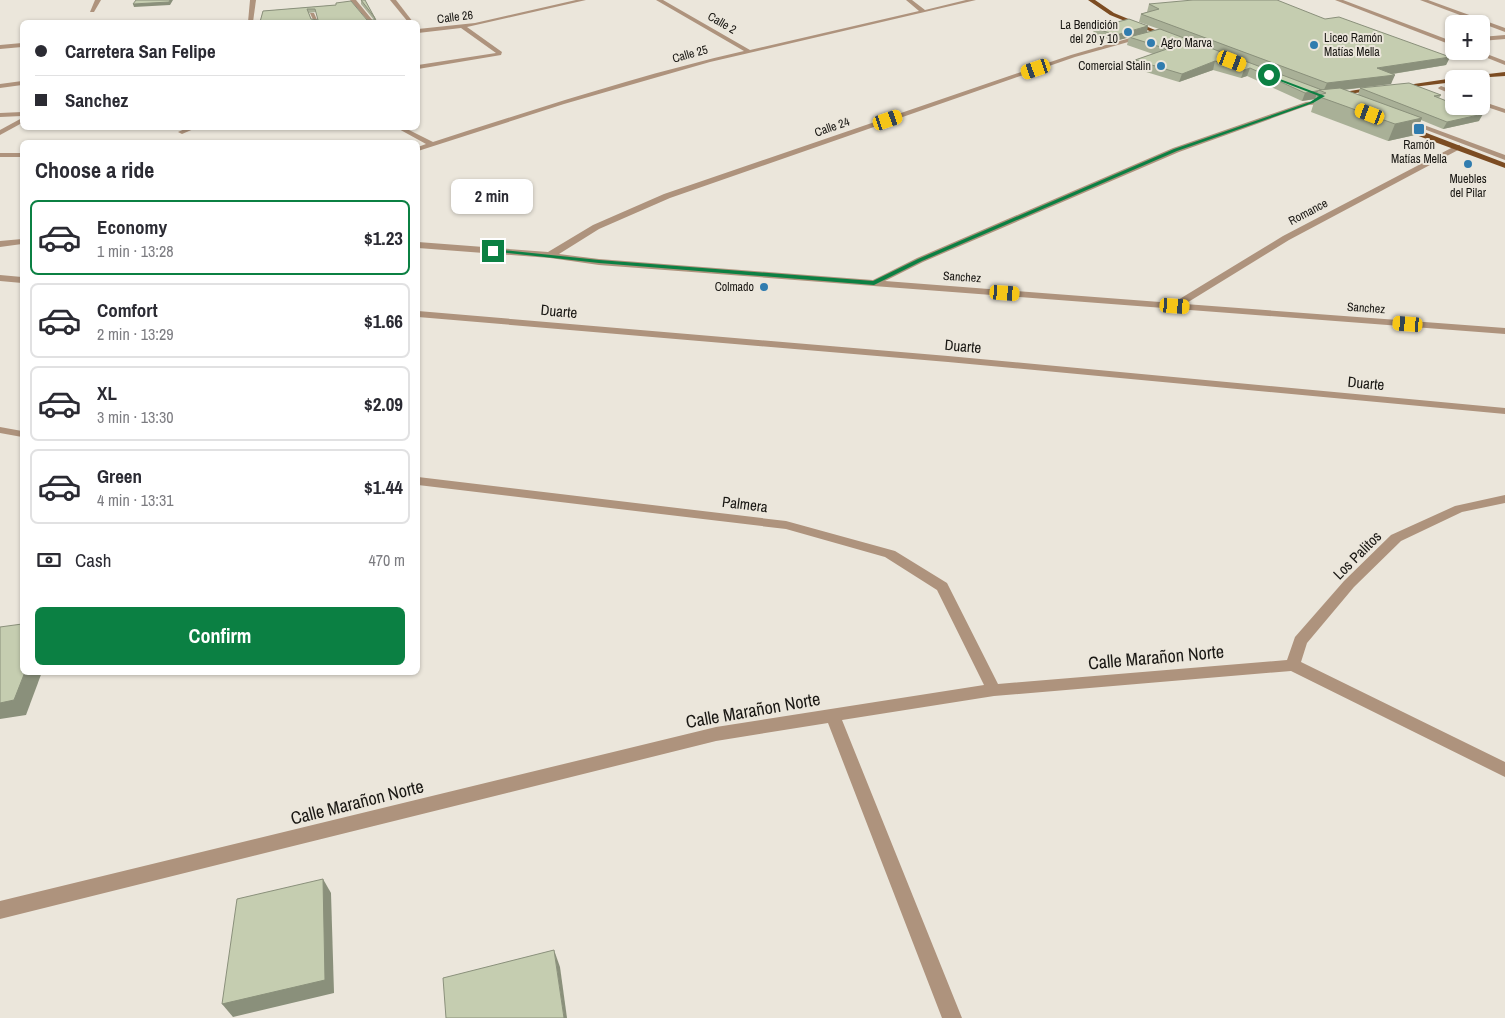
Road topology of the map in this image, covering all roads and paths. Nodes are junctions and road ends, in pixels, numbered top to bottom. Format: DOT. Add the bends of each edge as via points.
graph roads {
  1 [pos="98,0"];
  2 [pos="253,0"];
  3 [pos="353,0"];
  4 [pos="393,0"];
  5 [pos="583,0"];
  6 [pos="659,0"];
  7 [pos="910,0"];
  8 [pos="973,0"];
  9 [pos="1090,0"];
  10 [pos="1338,0"];
  11 [pos="1423,0"];
  12 [pos="92,11"];
  13 [pos="924,11"];
  14 [pos="312,14"];
  15 [pos="250,20"];
  16 [pos="315,20"];
  17 [pos="370,20"];
  18 [pos="409,20"];
  19 [pos="463,27"];
  20 [pos="420,30"];
  21 [pos="1505,30"];
  22 [pos="1160,33"];
  23 [pos="1505,37"];
  24 [pos="1490,39"];
  25 [pos="1178,40"];
  26 [pos="1445,40"];
  27 [pos="20,45"];
  28 [pos="0,47"];
  29 [pos="748,51"];
  30 [pos="1490,57"];
  31 [pos="1505,63"];
  32 [pos="420,68"];
  33 [pos="1505,74"];
  34 [pos="1490,76"];
  35 [pos="1505,80"];
  36 [pos="1445,82"];
  37 [pos="1490,82"];
  38 [pos="20,84"];
  39 [pos="0,86"];
  40 [pos="1445,87"];
  41 [pos="1441,88"];
  42 [pos="1380,89"];
  43 [pos="1445,90"];
  44 [pos="1353,95"];
  45 [pos="1323,96"];
  46 [pos="1374,96"];
  47 [pos="1335,101"];
  48 [pos="1311,102"];
  49 [pos="1490,105"];
  50 [pos="1505,111"];
  51 [pos="20,114"];
  52 [pos="0,115"];
  53 [pos="1392,119"];
  54 [pos="20,121"];
  55 [pos="187,130"];
  56 [pos="405,130"];
  57 [pos="182,132"];
  58 [pos="0,133"];
  59 [pos="432,144"];
  60 [pos="420,147"];
  61 [pos="1457,147"];
  62 [pos="0,155"];
  63 [pos="20,155"];
  64 [pos="1505,158"];
  65 [pos="1505,166"];
  66 [pos="20,242"];
  67 [pos="0,244"];
  68 [pos="420,245"];
  69 [pos="550,255"];
  70 [pos="0,278"];
  71 [pos="20,280"];
  72 [pos="874,283"];
  73 [pos="1175,306"];
  74 [pos="420,314"];
  75 [pos="1505,332"];
  76 [pos="1505,411"];
  77 [pos="3,431"];
  78 [pos="20,434"];
  79 [pos="420,481"];
  80 [pos="1505,498"];
  81 [pos="1294,665"];
  82 [pos="994,690"];
  83 [pos="833,717"];
  84 [pos="1505,770"];
  85 [pos="0,910"];
  86 [pos="952,1018"];
  1 -- 12 [label="street"];
  2 -- 15 [label="street"];
  3 -- 17 [label="street"];
  4 -- 18 [label="street"];
  5 -- 19 [label="street, Calle 26"];
  6 -- 29 [label="street, Calle 2"];
  7 -- 13 [label="street"];
  8 -- 13 [label="street, Calle 25"];
  9 -- 22 [label="main road" via="1112,14"];
  10 -- 26 [label="street"];
  11 -- 21 [label="street"];
  13 -- 29 [label="street, Calle 25"];
  14 -- 16 [label="street"];
  19 -- 20 [label="street, Calle 26"];
  19 -- 32 [label="street" via="500,53"];
  22 -- 25 [label="main road"];
  22 -- 69 [label="street, Calle 24" via="1073,56 667,196 596,227"];
  23 -- 24 [label="street"];
  27 -- 28 [label="street"];
  29 -- 59 [label="street, Calle 25" via="562,103"];
  30 -- 31 [label="street"];
  33 -- 34 [label="main road"];
  35 -- 37 [label="main road"];
  36 -- 41 [label="main road" via="1391,91"];
  38 -- 39 [label="street"];
  40 -- 41 [label="main road"];
  41 -- 43 [label="street"];
  42 -- 44 [label="main road"];
  44 -- 45 [label="main road"];
  44 -- 46 [label="main road"];
  44 -- 47 [label="main road"];
  45 -- 47 [label="main road"];
  45 -- 48 [label="street"];
  47 -- 48 [label="street"];
  48 -- 72 [label="street" via="1176,150 920,260"];
  49 -- 50 [label="street"];
  51 -- 52 [label="street"];
  53 -- 61 [label="main road"];
  53 -- 64 [label="street"];
  54 -- 58 [label="street"];
  55 -- 57 [label="street"];
  56 -- 59 [label="street"];
  59 -- 60 [label="street, Calle 25"];
  61 -- 65 [label="main road"];
  61 -- 73 [label="street, Romance" via="1286,238"];
  62 -- 63 [label="street"];
  66 -- 67 [label="street"];
  68 -- 69 [label="street, Sanchez"];
  69 -- 72 [label="street, Sanchez" via="599,262"];
  70 -- 71 [label="street"];
  72 -- 73 [label="street, Sanchez"];
  73 -- 75 [label="street, Sanchez"];
  74 -- 76 [label="street, Duarte"];
  77 -- 78 [label="street"];
  79 -- 82 [label="street, Palmera" via="786,526 890,554 942,587"];
  80 -- 81 [label="street, Los Palitos" via="1459,509 1396,538 1349,584 1300,641"];
  81 -- 82 [label="street, Calle Marañon Norte"];
  81 -- 84 [label="street"];
  82 -- 83 [label="street, Calle Marañon Norte"];
  83 -- 85 [label="street, Calle Marañon Norte" via="716,734"];
  83 -- 86 [label="street"];
}
